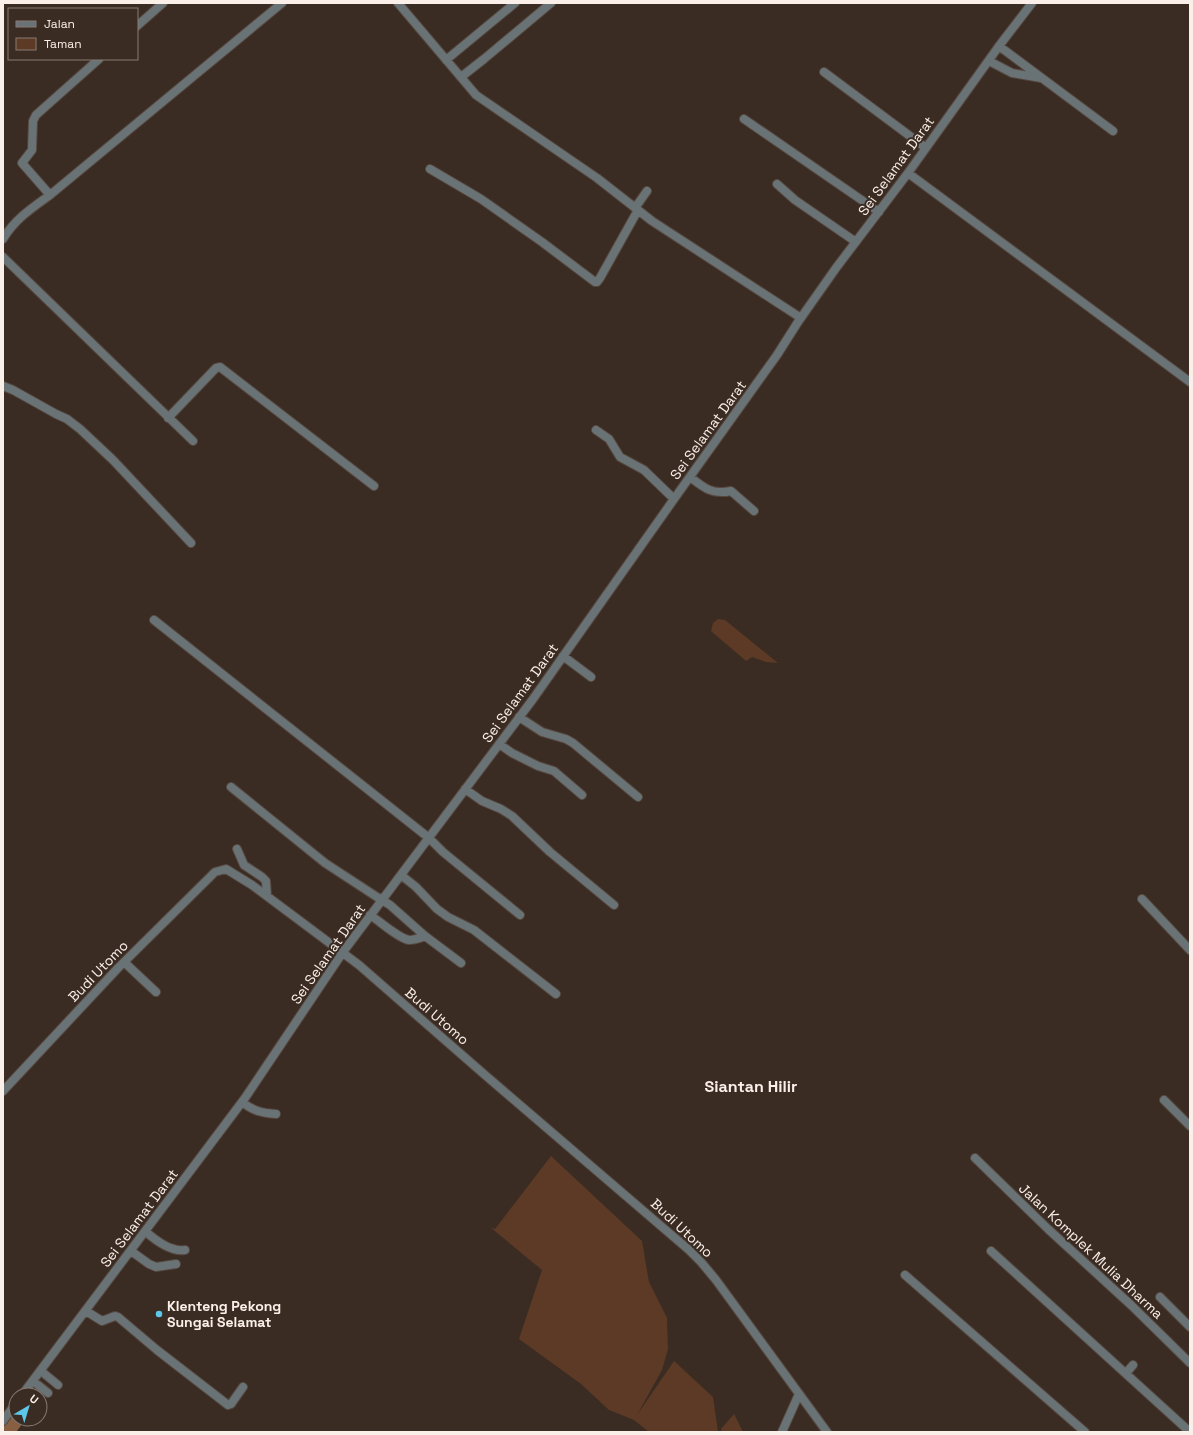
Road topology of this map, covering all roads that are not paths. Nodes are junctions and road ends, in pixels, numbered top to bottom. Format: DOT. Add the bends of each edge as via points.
graph roads {
  1 [pos="163,3"];
  2 [pos="282,3"];
  3 [pos="398,3"];
  4 [pos="515,3"];
  5 [pos="551,3"];
  6 [pos="1032,3"];
  7 [pos="138,25"];
  8 [pos="999,46"];
  9 [pos="99,60"];
  10 [pos="446,60"];
  11 [pos="992,63"];
  12 [pos="824,72"];
  13 [pos="461,77"];
  14 [pos="1044,78"];
  15 [pos="744,119"];
  16 [pos="1113,131"];
  17 [pos="926,148"];
  18 [pos="430,169"];
  19 [pos="908,173"];
  20 [pos="777,184"];
  21 [pos="647,191"];
  22 [pos="50,195"];
  23 [pos="637,209"];
  24 [pos="879,212"];
  25 [pos="3,239"];
  26 [pos="856,242"];
  27 [pos="3,257"];
  28 [pos="801,318"];
  29 [pos="1190,382"];
  30 [pos="3,386"];
  31 [pos="168,418"];
  32 [pos="596,430"];
  33 [pos="193,441"];
  34 [pos="692,478"];
  35 [pos="374,486"];
  36 [pos="674,499"];
  37 [pos="754,511"];
  38 [pos="191,543"];
  39 [pos="154,620"];
  40 [pos="566,658"];
  41 [pos="591,677"];
  42 [pos="522,718"];
  43 [pos="502,745"];
  44 [pos="231,787"];
  45 [pos="469,791"];
  46 [pos="582,795"];
  47 [pos="638,797"];
  48 [pos="431,840"];
  49 [pos="237,849"];
  50 [pos="400,875"];
  51 [pos="267,896"];
  52 [pos="1142,899"];
  53 [pos="382,900"];
  54 [pos="614,905"];
  55 [pos="370,915"];
  56 [pos="520,915"];
  57 [pos="425,936"];
  58 [pos="1190,950"];
  59 [pos="346,954"];
  60 [pos="124,962"];
  61 [pos="461,963"];
  62 [pos="156,992"];
  63 [pos="556,994"];
  64 [pos="3,1091"];
  65 [pos="1164,1100"];
  66 [pos="244,1104"];
  67 [pos="276,1114"];
  68 [pos="1190,1126"];
  69 [pos="975,1158"];
  70 [pos="145,1231"];
  71 [pos="185,1250"];
  72 [pos="130,1251"];
  73 [pos="991,1251"];
  74 [pos="176,1264"];
  75 [pos="904,1275"];
  76 [pos="1160,1297"];
  77 [pos="87,1312"];
  78 [pos="1190,1327"];
  79 [pos="1190,1363"];
  80 [pos="1133,1365"];
  81 [pos="43,1373"];
  82 [pos="1126,1373"];
  83 [pos="35,1382"];
  84 [pos="58,1385"];
  85 [pos="30,1387"];
  86 [pos="41,1387"];
  87 [pos="243,1387"];
  88 [pos="799,1394"];
  89 [pos="782,1432"];
  90 [pos="827,1432"];
  91 [pos="1084,1432"];
  92 [pos="1190,1432"];
  1 -- 7 [label="street"];
  2 -- 22 [label="street"];
  3 -- 10 [label="street"];
  4 -- 10 [label="street"];
  5 -- 13 [label="street"];
  6 -- 8 [label="street, Sei Selamat Darat"];
  8 -- 11 [label="street, Sei Selamat Darat"];
  8 -- 14 [label="street"];
  9 -- 22 [label="street" via="36,115 33,121 32,150 22,163"];
  10 -- 13 [label="street"];
  11 -- 14 [label="street" via="1012,73"];
  11 -- 17 [label="street, Sei Selamat Darat"];
  12 -- 17 [label="street"];
  13 -- 23 [label="street" via="482,99 597,178"];
  14 -- 16 [label="street"];
  15 -- 24 [label="street"];
  17 -- 19 [label="street, Sei Selamat Darat"];
  18 -- 23 [label="street" via="481,199 595,282 600,278"];
  19 -- 24 [label="street, Sei Selamat Darat"];
  19 -- 29 [label="street"];
  20 -- 26 [label="street" via="795,200"];
  21 -- 23 [label="street"];
  22 -- 25 [label="street" via="18,219"];
  23 -- 28 [label="street"];
  24 -- 26 [label="street, Sei Selamat Darat"];
  26 -- 28 [label="street, Sei Selamat Darat"];
  27 -- 31 [label="street"];
  28 -- 34 [label="street, Sei Selamat Darat"];
  30 -- 38 [label="street" via="67,419 80,429 113,460"];
  31 -- 33 [label="street"];
  31 -- 35 [label="street" via="216,368 220,367"];
  32 -- 36 [label="street" via="608,439 620,457 644,470"];
  34 -- 36 [label="street, Sei Selamat Darat"];
  34 -- 37 [label="street" via="701,486 720,493 731,491"];
  36 -- 40 [label="street, Sei Selamat Darat"];
  39 -- 48 [label="street"];
  40 -- 41 [label="street"];
  40 -- 42 [label="street, Sei Selamat Darat"];
  42 -- 43 [label="street, Sei Selamat Darat"];
  42 -- 47 [label="street" via="542,732 573,743"];
  43 -- 45 [label="street, Sei Selamat Darat"];
  43 -- 46 [label="street" via="512,753 554,772"];
  44 -- 53 [label="street" via="325,863"];
  45 -- 48 [label="street, Sei Selamat Darat"];
  45 -- 54 [label="street" via="482,801 512,816 550,852"];
  48 -- 50 [label="street, Sei Selamat Darat"];
  48 -- 56 [label="street"];
  49 -- 51 [label="street" via="244,865 266,881"];
  50 -- 53 [label="street, Sei Selamat Darat"];
  50 -- 63 [label="street" via="437,909 474,930"];
  51 -- 59 [label="street, Budi Utomo"];
  51 -- 60 [label="street, Budi Utomo" via="226,869 219,870"];
  52 -- 58 [label="street"];
  53 -- 55 [label="street, Sei Selamat Darat"];
  53 -- 57 [label="street" via="399,911"];
  55 -- 57 [label="street" via="408,940"];
  55 -- 59 [label="street, Sei Selamat Darat"];
  57 -- 61 [label="street"];
  59 -- 66 [label="street, Sei Selamat Darat"];
  59 -- 88 [label="street, Budi Utomo" via="689,1250 716,1280"];
  60 -- 62 [label="street"];
  60 -- 64 [label="street, Budi Utomo"];
  65 -- 68 [label="street"];
  66 -- 67 [label="street" via="254,1111"];
  66 -- 70 [label="street, Sei Selamat Darat"];
  69 -- 79 [label="street, Jalan Komplek Mulia Dharma"];
  70 -- 71 [label="street" via="157,1241 179,1251"];
  70 -- 72 [label="street, Sei Selamat Darat"];
  72 -- 74 [label="street" via="156,1267"];
  72 -- 77 [label="street, Sei Selamat Darat"];
  73 -- 82 [label="street"];
  75 -- 91 [label="street"];
  76 -- 78 [label="street"];
  77 -- 81 [label="street, Sei Selamat Darat"];
  77 -- 87 [label="street" via="99,1321 118,1317 228,1404"];
  80 -- 82 [label="street"];
  81 -- 83 [label="street, Sei Selamat Darat"];
  81 -- 84 [label="street"];
  82 -- 92 [label="street"];
  83 -- 85 [label="street, Sei Selamat Darat"];
  83 -- 86 [label="street"];
  88 -- 89 [label="street"];
  88 -- 90 [label="street, Budi Utomo"];
}
